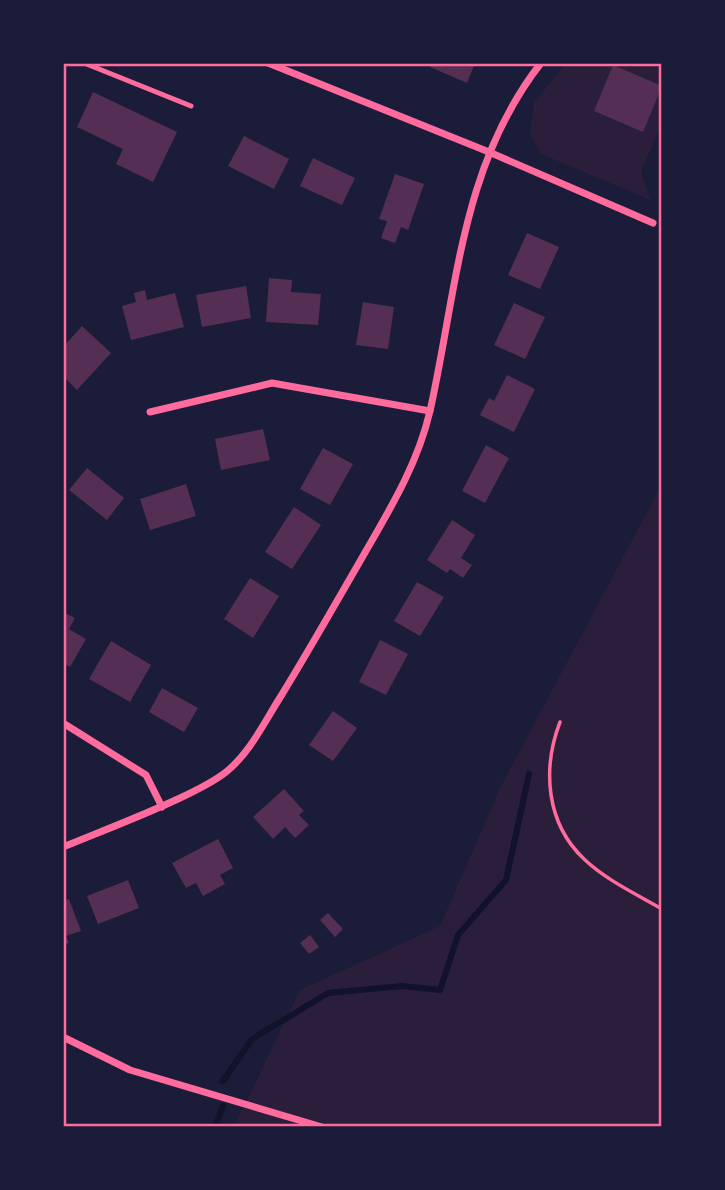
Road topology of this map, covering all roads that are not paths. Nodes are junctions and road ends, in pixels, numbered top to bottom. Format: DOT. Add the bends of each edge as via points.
graph roads {
  1 [pos="84,63"];
  2 [pos="268,63"];
  3 [pos="541,63"];
  4 [pos="191,106"];
  5 [pos="489,152"];
  6 [pos="653,223"];
  7 [pos="430,411"];
  8 [pos="150,412"];
  9 [pos="63,723"];
  10 [pos="162,807"];
  11 [pos="63,847"];
  12 [pos="63,1037"];
  13 [pos="323,1127"];
  1 -- 4 [label="lane"];
  2 -- 5 [label="street"];
  3 -- 5 [label="street"];
  5 -- 6 [label="street"];
  5 -- 7 [label="street" via="464,228"];
  7 -- 8 [label="street" via="272,383"];
  7 -- 10 [label="street" via="419,452 403,486 299,668 242,756 204,787"];
  9 -- 10 [label="street" via="146,775"];
  10 -- 11 [label="street"];
  12 -- 13 [label="street" via="130,1070"];
}
